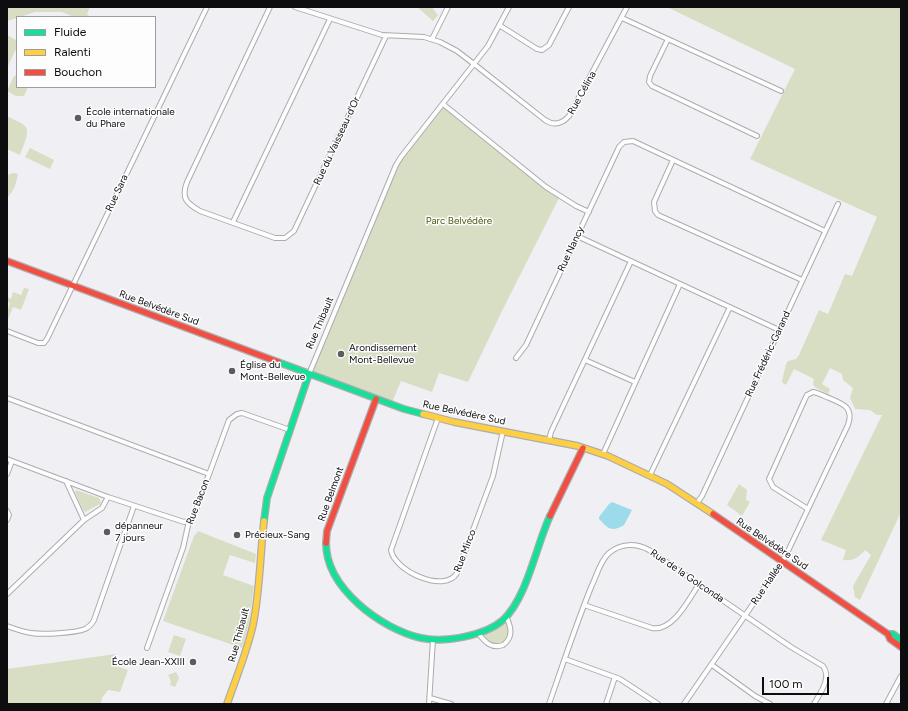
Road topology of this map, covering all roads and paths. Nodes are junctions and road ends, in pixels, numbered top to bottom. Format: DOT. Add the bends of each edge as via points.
graph roads {
  1 [pos="206,7"];
  2 [pos="270,7"];
  3 [pos="295,7"];
  4 [pos="448,7"];
  5 [pos="509,7"];
  6 [pos="569,7"];
  7 [pos="627,7"];
  8 [pos="622,18"];
  9 [pos="330,19"];
  10 [pos="500,25"];
  11 [pos="386,36"];
  12 [pos="432,39"];
  13 [pos="668,39"];
  14 [pos="474,64"];
  15 [pos="781,91"];
  16 [pos="442,104"];
  17 [pos="757,136"];
  18 [pos="673,160"];
  19 [pos="838,204"];
  20 [pos="589,212"];
  21 [pos="233,222"];
  22 [pos="825,231"];
  23 [pos="578,236"];
  24 [pos="7,261"];
  25 [pos="631,261"];
  26 [pos="802,280"];
  27 [pos="680,284"];
  28 [pos="73,285"];
  29 [pos="730,307"];
  30 [pos="779,330"];
  31 [pos="7,331"];
  32 [pos="516,358"];
  33 [pos="585,360"];
  34 [pos="309,374"];
  35 [pos="635,382"];
  36 [pos="7,398"];
  37 [pos="376,399"];
  38 [pos="438,418"];
  39 [pos="290,430"];
  40 [pos="503,431"];
  41 [pos="549,440"];
  42 [pos="583,448"];
  43 [pos="603,454"];
  44 [pos="7,459"];
  45 [pos="12,461"];
  46 [pos="7,474"];
  47 [pos="209,474"];
  48 [pos="650,475"];
  49 [pos="66,482"];
  50 [pos="108,497"];
  51 [pos="697,503"];
  52 [pos="134,506"];
  53 [pos="808,510"];
  54 [pos="7,511"];
  55 [pos="7,520"];
  56 [pos="84,520"];
  57 [pos="189,521"];
  58 [pos="782,562"];
  59 [pos="699,584"];
  60 [pos="7,594"];
  61 [pos="584,605"];
  62 [pos="506,616"];
  63 [pos="746,616"];
  64 [pos="7,626"];
  65 [pos="478,634"];
  66 [pos="888,634"];
  67 [pos="433,639"];
  68 [pos="901,640"];
  69 [pos="901,646"];
  70 [pos="147,648"];
  71 [pos="565,659"];
  72 [pos="712,665"];
  73 [pos="901,676"];
  74 [pos="615,677"];
  75 [pos="430,698"];
  76 [pos="227,704"];
  77 [pos="430,704"];
  78 [pos="451,704"];
  79 [pos="549,704"];
  80 [pos="606,704"];
  81 [pos="658,704"];
  82 [pos="684,704"];
  83 [pos="770,704"];
  84 [pos="814,704"];
  85 [pos="886,704"];
  1 -- 28 [label="street, Rue Sara"];
  2 -- 21 [label="street" via="187,182 184,194 188,204 200,211"];
  3 -- 9 [label="street"];
  4 -- 12 [label="street"];
  5 -- 10 [label="street, Rue Thibault"];
  6 -- 10 [label="street" via="549,45 542,50"];
  7 -- 8 [label="street, Rue Célina"];
  8 -- 13 [label="street"];
  8 -- 14 [label="street, Rue Célina" via="569,116 559,124 545,120"];
  9 -- 11 [label="street"];
  9 -- 21 [label="street"];
  10 -- 14 [label="street, Rue Thibault"];
  11 -- 12 [label="street"];
  11 -- 21 [label="street, Rue du Vaisseau-d'Or" via="294,231 288,237 281,238"];
  12 -- 14 [label="street" via="450,47"];
  13 -- 15 [label="street"];
  13 -- 17 [label="street" via="650,76 649,82 652,86"];
  14 -- 16 [label="street, Rue Thibault"];
  16 -- 20 [label="street" via="546,187"];
  16 -- 34 [label="street, Rue Thibault" via="396,165"];
  18 -- 20 [label="street, Rue Nancy" via="633,142 623,143"];
  18 -- 22 [label="street"];
  18 -- 26 [label="street" via="654,202 658,215"];
  19 -- 22 [label="street, Rue Frédéric-Garand"];
  20 -- 23 [label="street, Rue Nancy"];
  22 -- 26 [label="street, Rue Frédéric-Garand"];
  23 -- 25 [label="street"];
  23 -- 32 [label="street, Rue Nancy" via="526,345"];
  24 -- 28 [label="street, Rue Belvédère Sud"];
  25 -- 27 [label="street"];
  25 -- 33 [label="street"];
  26 -- 30 [label="street, Rue Frédéric-Garand"];
  27 -- 29 [label="street"];
  27 -- 35 [label="street"];
  28 -- 31 [label="street, Rue Sara" via="44,343 34,342"];
  28 -- 34 [label="street, Rue Belvédère Sud"];
  29 -- 30 [label="street"];
  29 -- 48 [label="street"];
  30 -- 51 [label="street, Rue Frédéric-Garand"];
  33 -- 35 [label="street"];
  33 -- 41 [label="street"];
  34 -- 37 [label="street, Rue Belvédère Sud"];
  34 -- 39 [label="street, Rue Thibault"];
  35 -- 43 [label="street"];
  36 -- 47 [label="street"];
  37 -- 38 [label="street, Rue Belvédère Sud"];
  37 -- 67 [label="street, Rue Belmont" via="327,531 327,556 334,574 370,615 417,637"];
  38 -- 40 [label="street, Rue Belvédère Sud"];
  38 -- 40 [label="street, Rue Mirco" via="391,550 393,557 402,566 429,580 450,580 457,573 493,476"];
  39 -- 47 [label="street, Rue Bacon" via="247,414 237,414 229,420"];
  39 -- 76 [label="street, Rue Thibault" via="265,510 253,623"];
  40 -- 41 [label="street, Rue Belvédère Sud"];
  41 -- 42 [label="street, Rue Belvédère Sud"];
  42 -- 43 [label="street, Rue Belvédère Sud"];
  42 -- 62 [label="street, Rue Belmont" via="545,526 518,598"];
  43 -- 48 [label="street, Rue Belvédère Sud"];
  44 -- 45 [label="street"];
  45 -- 46 [label="street"];
  45 -- 49 [label="street"];
  47 -- 57 [label="street, Rue Bacon" via="194,515"];
  48 -- 51 [label="street, Rue Belvédère Sud"];
  49 -- 50 [label="street"];
  49 -- 56 [label="street"];
  50 -- 52 [label="street"];
  50 -- 56 [label="street" via="102,508"];
  51 -- 58 [label="street, Rue Belvédère Sud"];
  52 -- 57 [label="street" via="184,522"];
  52 -- 64 [label="street" via="94,620 87,628 44,634"];
  53 -- 53 [label="street, Rue Hallée" via="850,419 849,411 844,405 816,393 807,395 769,479 773,487"];
  53 -- 58 [label="street, Rue Hallée"];
  54 -- 55 [label="street"];
  56 -- 60 [label="street"];
  57 -- 70 [label="street, Rue Bacon" via="185,542"];
  58 -- 63 [label="street, Rue Hallée"];
  58 -- 66 [label="street, Rue Belvédère Sud"];
  59 -- 61 [label="street" via="674,620 659,628 652,628"];
  59 -- 61 [label="street, Rue de la Golconda" via="649,550 636,545 626,545 612,551 605,558"];
  59 -- 63 [label="street, Rue de la Golconda"];
  61 -- 71 [label="street, Rue de la Golconda"];
  62 -- 65 [label="street, Rue Belmont"];
  62 -- 65 [label="street" via="511,633 503,645 489,644"];
  63 -- 72 [label="street, Rue Hallée"];
  63 -- 84 [label="street, Rue de la Golconda" via="824,669 827,674 826,680"];
  65 -- 67 [label="street, Rue Belmont"];
  66 -- 68 [label="street, Rue Belvédère Sud" via="893,634"];
  66 -- 69 [label="street, Rue Belvédère Sud" via="890,639"];
  67 -- 75 [label="street"];
  71 -- 74 [label="street"];
  71 -- 79 [label="street, Rue de la Golconda"];
  72 -- 82 [label="street, Rue Hallée"];
  72 -- 83 [label="street"];
  73 -- 85 [label="street"];
  74 -- 80 [label="street"];
  74 -- 81 [label="street"];
  75 -- 77 [label="street"];
  75 -- 78 [label="street"];
}
